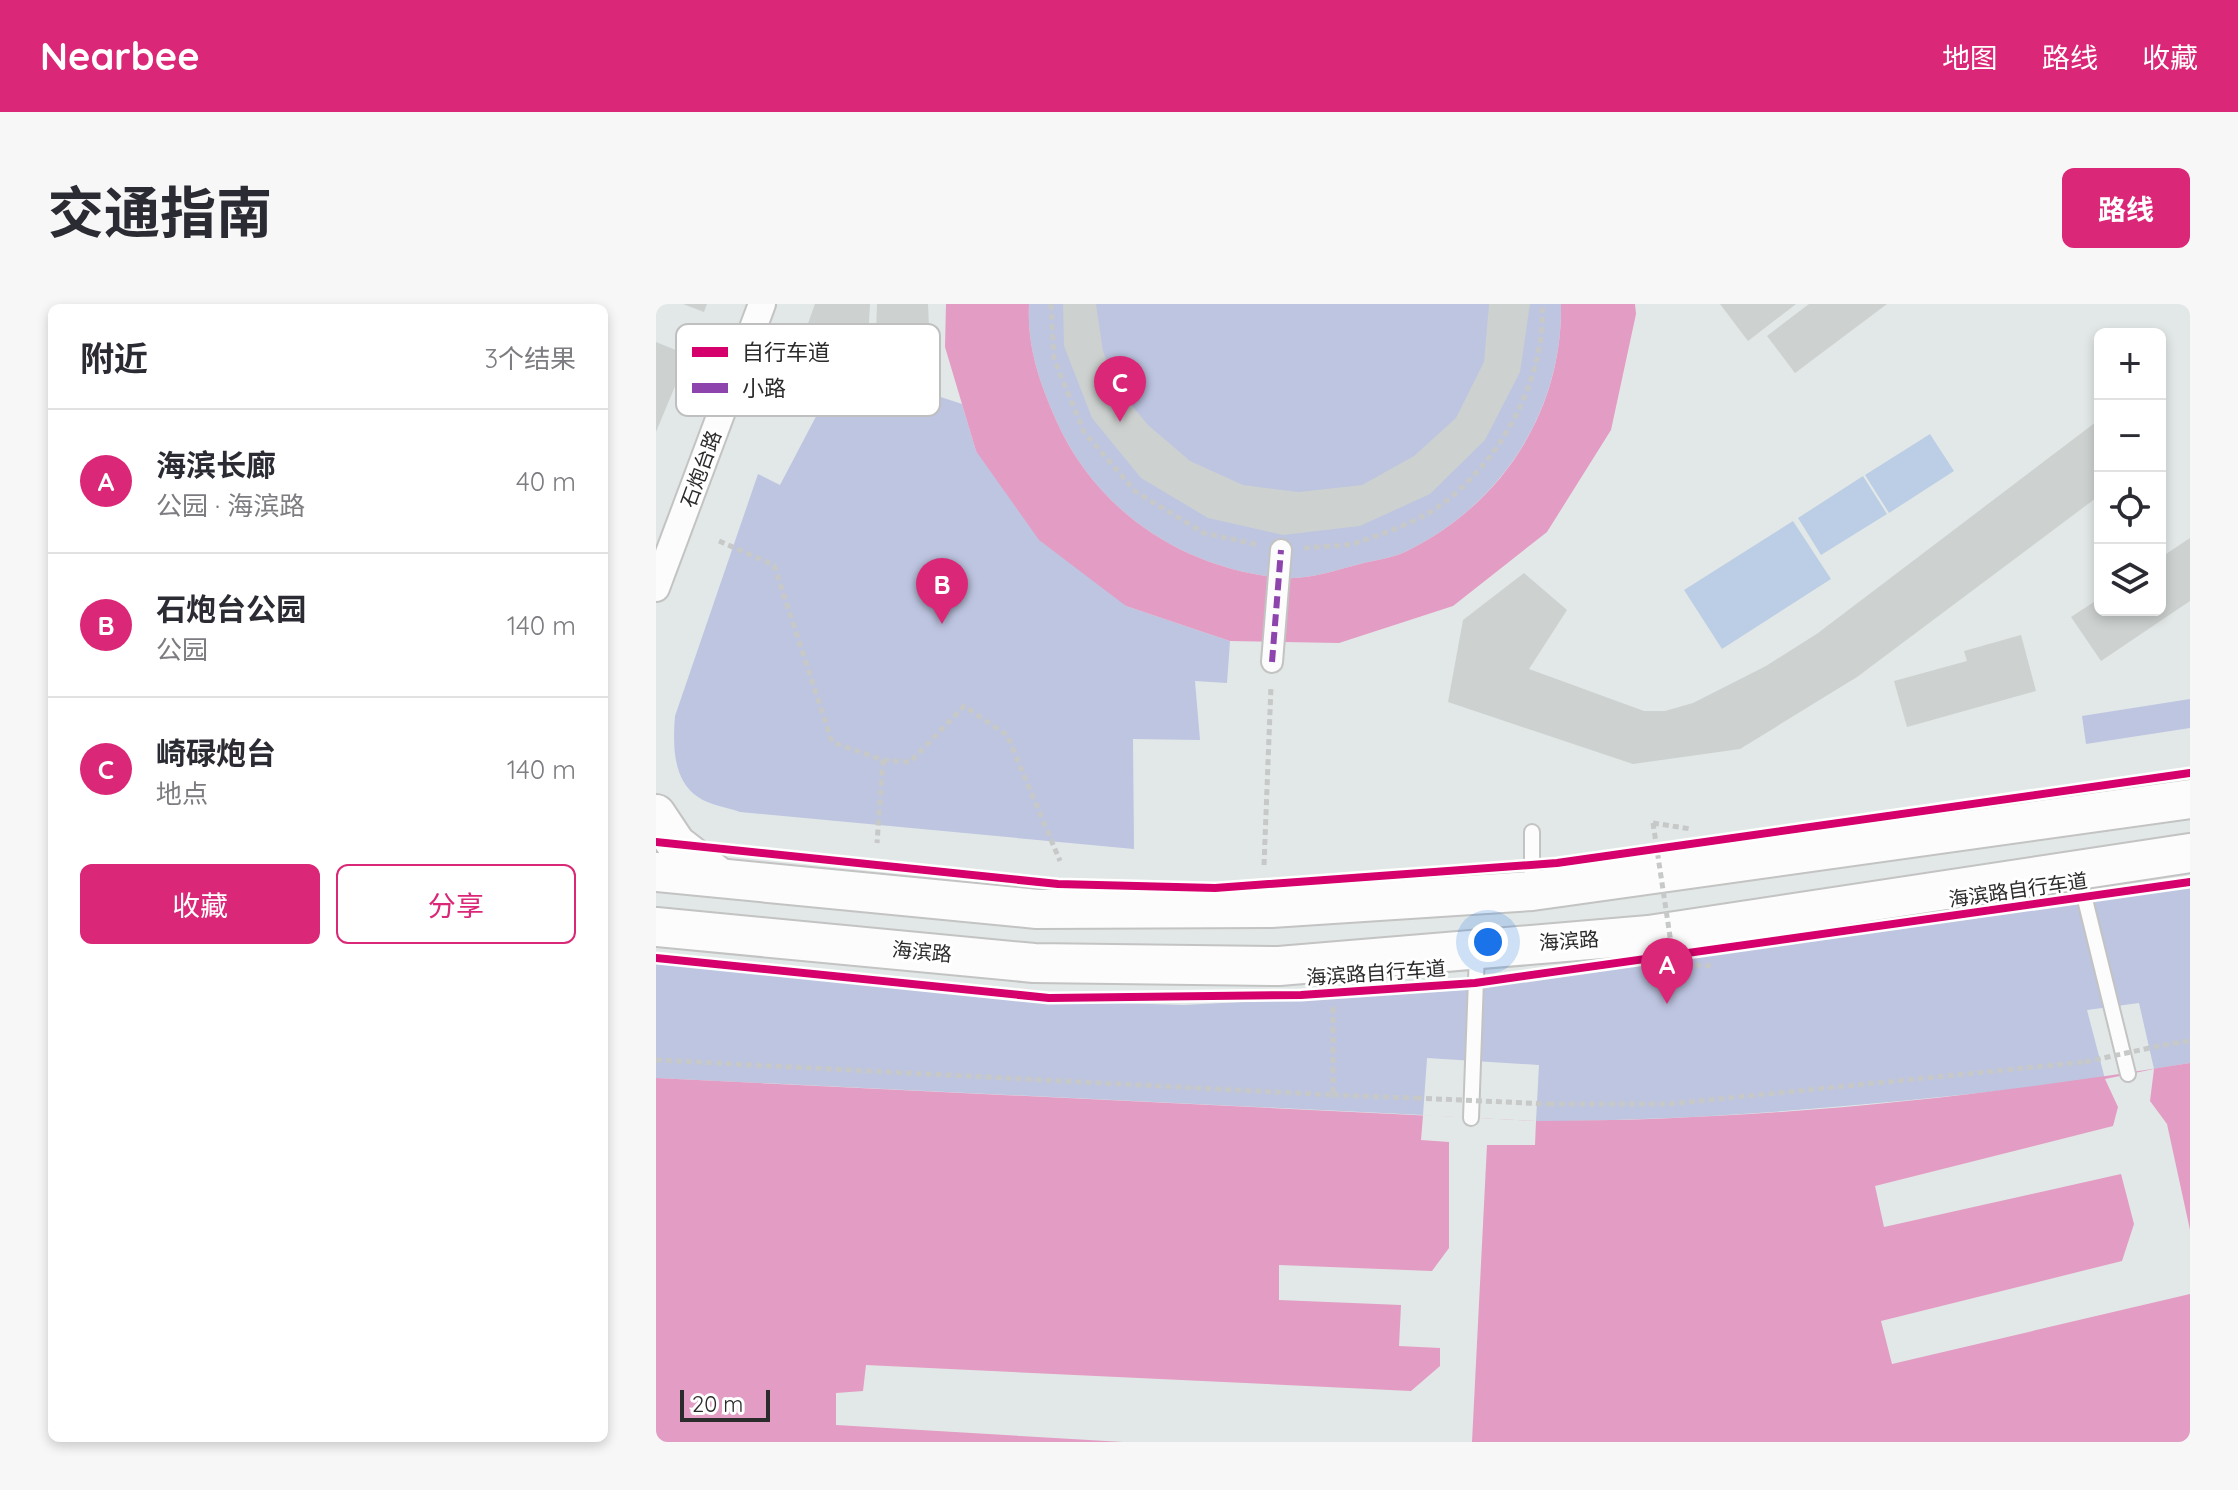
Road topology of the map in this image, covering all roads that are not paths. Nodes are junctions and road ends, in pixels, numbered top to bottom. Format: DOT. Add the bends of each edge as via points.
graph roads {
  1 [pos="762,304"];
  2 [pos="755,324"];
  3 [pos="720,416"];
  4 [pos="1281,550"];
  5 [pos="656,588"];
  6 [pos="1272,662"];
  7 [pos="2190,799"];
  8 [pos="656,814"];
  9 [pos="1532,832"];
  10 [pos="2190,853"];
  11 [pos="2078,870"];
  12 [pos="656,872"];
  13 [pos="720,878"];
  14 [pos="1532,891"];
  15 [pos="656,927"];
  16 [pos="1478,948"];
  17 [pos="2128,1074"];
  18 [pos="1471,1118"];
  1 -- 2 [label="street, 石炮台路"];
  3 -- 5 [label="street, 石炮台路"];
  4 -- 6 [label="street"];
  7 -- 14 [label="main road"];
  8 -- 13 [label="main road" via="676,844"];
  9 -- 14 [label="lane"];
  10 -- 11 [label="main road, 海滨路"];
  11 -- 16 [label="main road, 海滨路" via="1649,935"];
  11 -- 17 [label="lane"];
  12 -- 13 [label="main road"];
  13 -- 14 [label="main road" via="1037,909 1271,908"];
  15 -- 16 [label="main road, 海滨路" via="1034,963 1279,966"];
  16 -- 18 [label="lane"];
}
